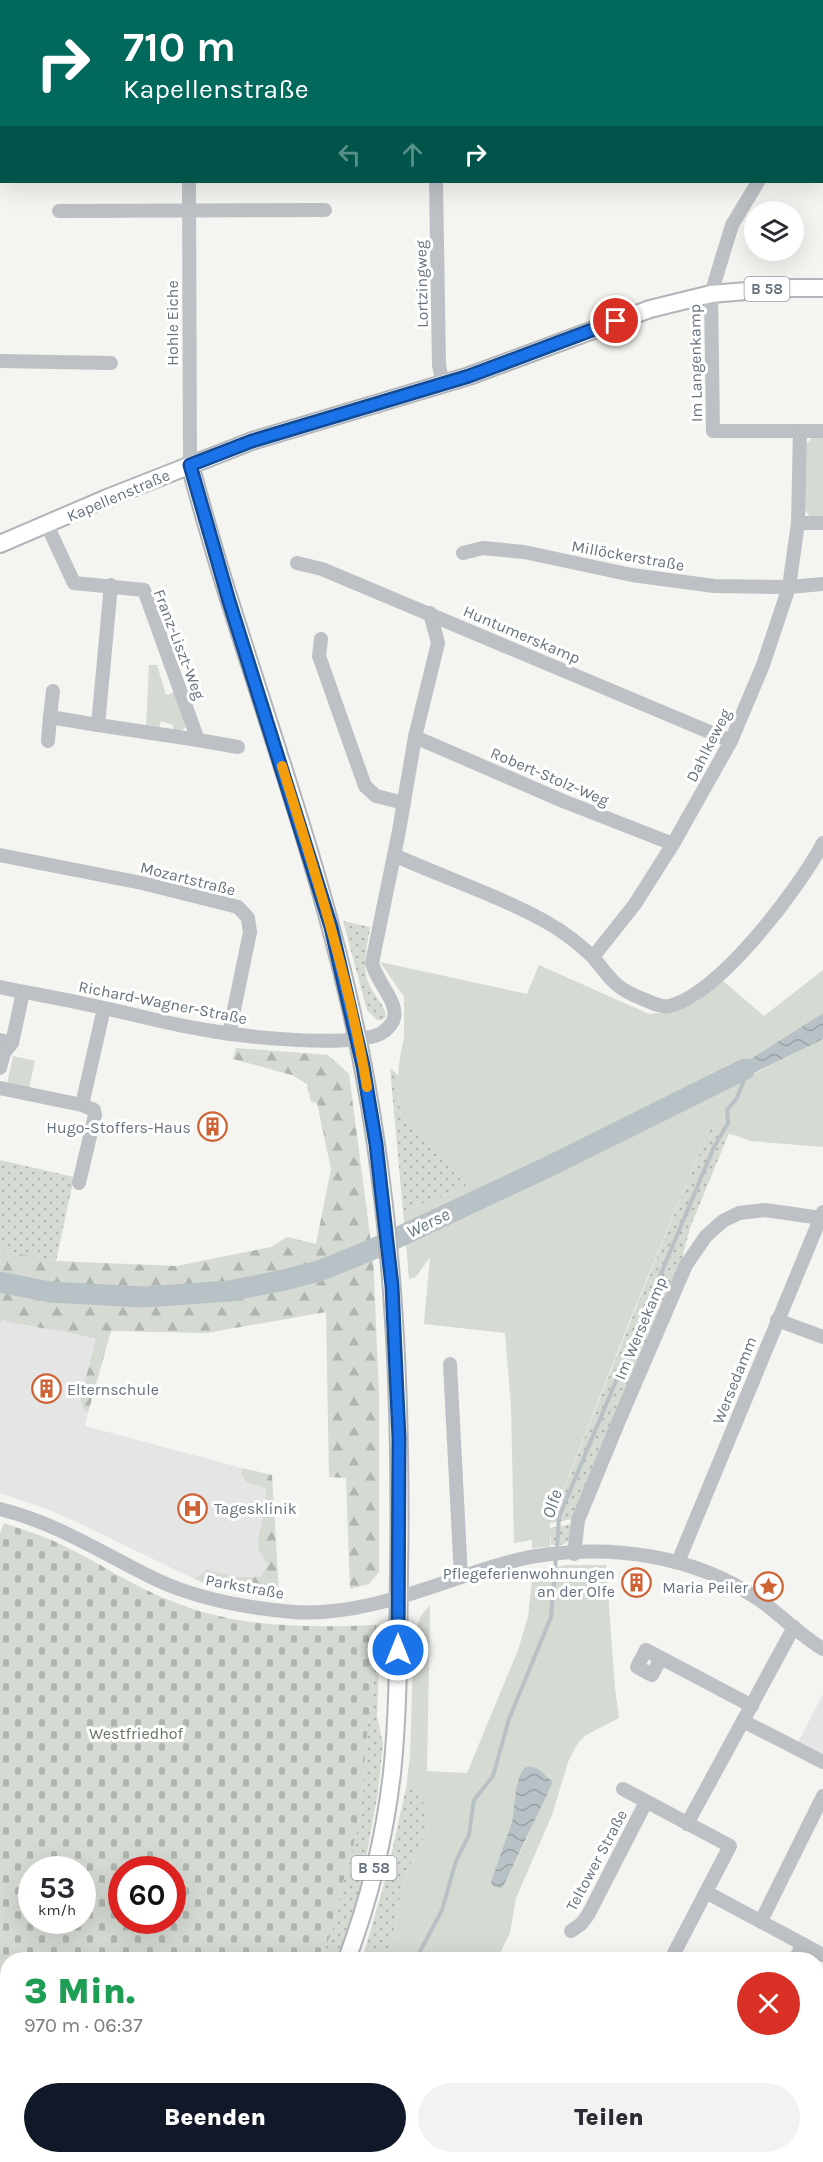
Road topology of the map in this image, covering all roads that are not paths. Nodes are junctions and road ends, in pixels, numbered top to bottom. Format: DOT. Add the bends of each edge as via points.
graph roads {
  1 [pos="189,183"];
  2 [pos="436,183"];
  3 [pos="757,183"];
  4 [pos="325,210"];
  5 [pos="59,211"];
  6 [pos="190,211"];
  7 [pos="823,288"];
  8 [pos="711,294"];
  9 [pos="0,361"];
  10 [pos="111,363"];
  11 [pos="443,385"];
  12 [pos="800,431"];
  13 [pos="823,431"];
  14 [pos="190,465"];
  15 [pos="798,523"];
  16 [pos="823,523"];
  17 [pos="47,525"];
  18 [pos="0,544"];
  19 [pos="463,553"];
  20 [pos="297,564"];
  21 [pos="823,584"];
  22 [pos="111,585"];
  23 [pos="789,587"];
  24 [pos="430,613"];
  25 [pos="458,624"];
  26 [pos="321,639"];
  27 [pos="438,643"];
  28 [pos="53,691"];
  29 [pos="50,717"];
  30 [pos="98,725"];
  31 [pos="415,737"];
  32 [pos="198,740"];
  33 [pos="48,741"];
  34 [pos="731,741"];
  35 [pos="238,747"];
  36 [pos="404,803"];
  37 [pos="823,843"];
  38 [pos="674,844"];
  39 [pos="0,855"];
  40 [pos="394,855"];
  41 [pos="593,957"];
  42 [pos="0,987"];
  43 [pos="23,992"];
  44 [pos="104,1008"];
  45 [pos="229,1034"];
  46 [pos="357,1038"];
  47 [pos="6,1041"];
  48 [pos="0,1068"];
  49 [pos="0,1088"];
  50 [pos="82,1105"];
  51 [pos="79,1183"];
  52 [pos="822,1215"];
  53 [pos="777,1320"];
  54 [pos="823,1337"];
  55 [pos="450,1364"];
  56 [pos="0,1509"];
  57 [pos="562,1554"];
  58 [pos="678,1562"];
  59 [pos="461,1577"];
  60 [pos="399,1599"];
  61 [pos="794,1627"];
  62 [pos="823,1649"];
  63 [pos="661,1658"];
  64 [pos="752,1706"];
  65 [pos="743,1721"];
  66 [pos="823,1762"];
  67 [pos="623,1789"];
  68 [pos="823,1796"];
  69 [pos="646,1802"];
  70 [pos="687,1824"];
  71 [pos="706,1892"];
  72 [pos="761,1921"];
  73 [pos="571,1931"];
  74 [pos="803,1944"];
  75 [pos="349,1952"];
  76 [pos="675,1952"];
  77 [pos="799,1952"];
  78 [pos="818,1952"];
  1 -- 6 [label="street, Hohle Eiche"];
  2 -- 11 [label="street, Lortzingweg" via="439,365"];
  3 -- 8 [label="street, Im Langenkamp" via="732,225"];
  4 -- 6 [label="street"];
  5 -- 6 [label="street"];
  6 -- 14 [label="street, Hohle Eiche"];
  7 -- 8 [label="main road, Kapellenstraße / B 58"];
  8 -- 11 [label="main road, Kapellenstraße / B 58" via="650,309"];
  8 -- 12 [label="street, Im Langenkamp" via="713,431"];
  9 -- 10 [label="street"];
  11 -- 14 [label="main road, Kapellenstraße / B 58" via="252,441"];
  12 -- 13 [label="street"];
  12 -- 15 [label="street, Dahlkeweg"];
  14 -- 17 [label="main road, Kapellenstraße"];
  14 -- 46 [label="main road, B 58" via="322,894"];
  15 -- 16 [label="street"];
  15 -- 23 [label="street, Dahlkeweg"];
  17 -- 18 [label="main road, Kapellenstraße"];
  17 -- 22 [label="street, Franz-Liszt-Weg" via="74,583"];
  19 -- 23 [label="street, Millöckerstraße" via="483,548 524,552 702,585"];
  20 -- 24 [label="street, Huntumerskamp" via="322,569"];
  21 -- 23 [label="street, Millöckerstraße"];
  22 -- 30 [label="street"];
  22 -- 32 [label="street, Franz-Liszt-Weg" via="144,590"];
  23 -- 34 [label="street, Dahlkeweg" via="763,665"];
  24 -- 25 [label="street, Huntumerskamp"];
  24 -- 27 [label="street"];
  25 -- 27 [label="street"];
  25 -- 34 [label="street, Huntumerskamp"];
  26 -- 36 [label="street" via="320,656 365,786 376,796"];
  27 -- 31 [label="street"];
  28 -- 29 [label="street"];
  29 -- 30 [label="street"];
  29 -- 33 [label="street"];
  30 -- 32 [label="street"];
  31 -- 36 [label="street"];
  31 -- 38 [label="street, Robert-Stolz-Weg"];
  32 -- 35 [label="street"];
  34 -- 38 [label="street, Dahlkeweg"];
  36 -- 40 [label="street"];
  37 -- 41 [label="street" via="773,917 735,960 687,1000 667,1007 644,1000 617,985"];
  38 -- 41 [label="street, Dahlkeweg" via="635,904"];
  39 -- 45 [label="street, Mozartstraße" via="238,907 248,918 250,932"];
  40 -- 41 [label="street" via="550,924"];
  40 -- 46 [label="street" via="372,963 394,1006 394,1017 380,1034"];
  42 -- 43 [label="street, Richard-Wagner-Straße"];
  43 -- 44 [label="street, Richard-Wagner-Straße"];
  43 -- 47 [label="street"];
  44 -- 45 [label="street, Richard-Wagner-Straße"];
  44 -- 50 [label="street"];
  45 -- 46 [label="street, Richard-Wagner-Straße" via="318,1040"];
  46 -- 60 [label="main road, B 58" via="376,1144 391,1265 399,1438"];
  47 -- 48 [label="street"];
  49 -- 50 [label="street"];
  50 -- 51 [label="street" via="92,1108 95,1115"];
  52 -- 53 [label="street, Wersedamm"];
  52 -- 57 [label="street, Im Wersekamp" via="765,1210 739,1213 706,1236 686,1264"];
  53 -- 54 [label="street"];
  53 -- 58 [label="street, Wersedamm"];
  55 -- 59 [label="street"];
  56 -- 60 [label="street, Parkstraße" via="49,1524 158,1580 230,1604 295,1612 345,1609"];
  57 -- 58 [label="street, Parkstraße" via="623,1553"];
  57 -- 59 [label="street, Parkstraße" via="526,1558"];
  58 -- 61 [label="street, Parkstraße" via="717,1576"];
  59 -- 60 [label="street, Parkstraße"];
  60 -- 75 [label="main road, B 58" via="392,1774 373,1869"];
  61 -- 62 [label="street, Parkstraße"];
  61 -- 64 [label="street"];
  63 -- 64 [label="street"];
  64 -- 65 [label="street"];
  65 -- 66 [label="street"];
  65 -- 70 [label="street"];
  67 -- 69 [label="street, Teltower Straße"];
  68 -- 72 [label="street"];
  69 -- 70 [label="street, Teltower Straße"];
  69 -- 73 [label="street, Teltower Straße" via="588,1915"];
  70 -- 71 [label="street, Teltower Straße" via="730,1846"];
  71 -- 72 [label="street"];
  71 -- 76 [label="street, Teltower Straße"];
  72 -- 74 [label="street"];
  74 -- 77 [label="street"];
  74 -- 78 [label="street"];
}
